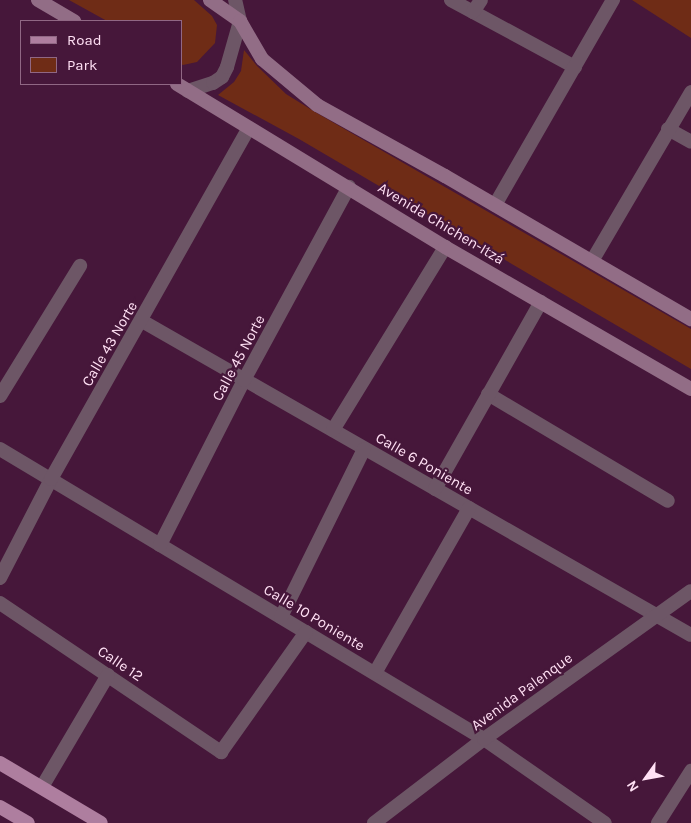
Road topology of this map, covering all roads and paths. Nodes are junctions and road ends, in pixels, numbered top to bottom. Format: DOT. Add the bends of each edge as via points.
graph roads {
  1 [pos="38,0"];
  2 [pos="210,0"];
  3 [pos="235,0"];
  4 [pos="451,0"];
  5 [pos="480,0"];
  6 [pos="49,4"];
  7 [pos="609,4"];
  8 [pos="473,12"];
  9 [pos="73,20"];
  10 [pos="240,21"];
  11 [pos="575,67"];
  12 [pos="182,87"];
  13 [pos="691,92"];
  14 [pos="249,128"];
  15 [pos="668,129"];
  16 [pos="691,142"];
  17 [pos="349,187"];
  18 [pos="495,205"];
  19 [pos="445,247"];
  20 [pos="592,261"];
  21 [pos="80,266"];
  22 [pos="540,302"];
  23 [pos="691,319"];
  24 [pos="142,321"];
  25 [pos="244,380"];
  26 [pos="691,389"];
  27 [pos="488,394"];
  28 [pos="0,396"];
  29 [pos="333,430"];
  30 [pos="0,449"];
  31 [pos="364,449"];
  32 [pos="51,479"];
  33 [pos="435,489"];
  34 [pos="668,501"];
  35 [pos="469,508"];
  36 [pos="160,545"];
  37 [pos="4,561"];
  38 [pos="0,578"];
  39 [pos="691,591"];
  40 [pos="0,603"];
  41 [pos="656,616"];
  42 [pos="281,617"];
  43 [pos="306,632"];
  44 [pos="691,635"];
  45 [pos="375,674"];
  46 [pos="108,675"];
  47 [pos="484,739"];
  48 [pos="0,763"];
  49 [pos="691,771"];
  50 [pos="42,787"];
  51 [pos="0,807"];
  52 [pos="379,822"];
  53 [pos="28,823"];
  54 [pos="101,823"];
  55 [pos="605,823"];
  56 [pos="658,823"];
  1 -- 6 [label="main road"];
  2 -- 10 [label="main road"];
  3 -- 10 [label="street"];
  4 -- 8 [label="street"];
  5 -- 8 [label="street"];
  6 -- 9 [label="main road"];
  7 -- 11 [label="street"];
  8 -- 11 [label="street"];
  10 -- 12 [label="street" via="234,50 222,76 213,83"];
  10 -- 18 [label="main road" via="262,59 317,105"];
  11 -- 18 [label="street"];
  12 -- 14 [label="main road, Avenida Chichen-Itzá"];
  13 -- 15 [label="street"];
  14 -- 17 [label="main road, Avenida Chichen-Itzá"];
  14 -- 24 [label="street, Calle 43 Norte"];
  15 -- 16 [label="street"];
  15 -- 20 [label="street"];
  17 -- 19 [label="main road, Avenida Chichen-Itzá"];
  17 -- 25 [label="street, Calle 45 Norte"];
  18 -- 20 [label="main road"];
  19 -- 22 [label="main road, Avenida Chichen-Itzá"];
  19 -- 29 [label="street"];
  20 -- 23 [label="main road"];
  21 -- 28 [label="street"];
  22 -- 26 [label="main road, Avenida Chichen-Itzá"];
  22 -- 27 [label="street"];
  24 -- 25 [label="street, Calle 6 Poniente"];
  24 -- 32 [label="street, Calle 43 Norte"];
  25 -- 29 [label="street, Calle 6 Poniente"];
  25 -- 36 [label="street, Calle 45 Norte"];
  27 -- 33 [label="street"];
  27 -- 34 [label="street"];
  29 -- 31 [label="street, Calle 6 Poniente"];
  30 -- 32 [label="street, Calle 10 Poniente"];
  31 -- 33 [label="street, Calle 6 Poniente"];
  31 -- 42 [label="street"];
  32 -- 36 [label="street, Calle 10 Poniente"];
  32 -- 37 [label="street, Calle 43 Norte"];
  33 -- 35 [label="street, Calle 6 Poniente"];
  35 -- 41 [label="street, Calle 6 Poniente"];
  35 -- 45 [label="street"];
  36 -- 42 [label="street, Calle 10 Poniente"];
  37 -- 38 [label="street, Calle 43 Norte"];
  39 -- 41 [label="street, Avenida Palenque"];
  40 -- 46 [label="street, Calle 12"];
  41 -- 44 [label="street, Calle 6 Poniente"];
  41 -- 47 [label="street, Avenida Palenque"];
  42 -- 43 [label="street, Calle 10 Poniente"];
  43 -- 45 [label="street, Calle 10 Poniente"];
  43 -- 46 [label="street, Calle 12" via="221,752"];
  45 -- 47 [label="street, Calle 10 Poniente"];
  46 -- 50 [label="street"];
  47 -- 52 [label="street, Avenida Palenque"];
  47 -- 55 [label="street, Calle 10 Poniente"];
  48 -- 50 [label="main road"];
  49 -- 56 [label="street"];
  50 -- 54 [label="main road"];
  51 -- 53 [label="main road"];
}
